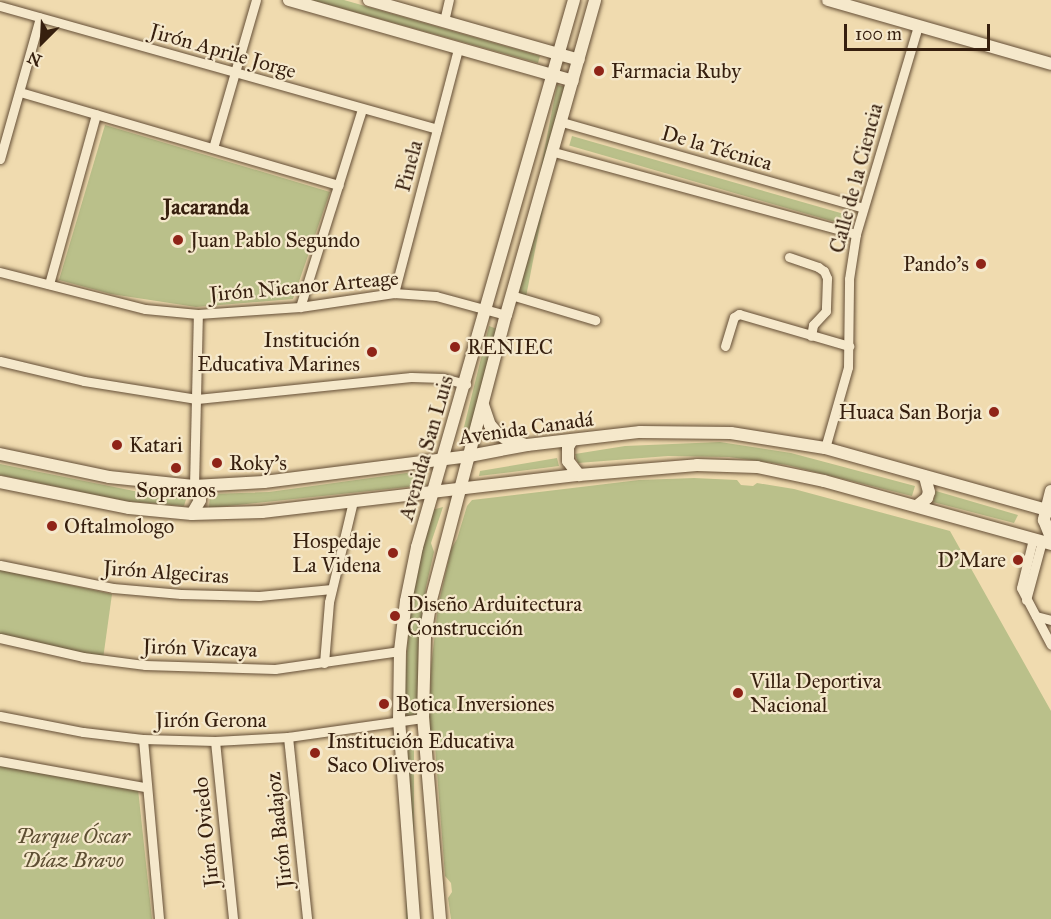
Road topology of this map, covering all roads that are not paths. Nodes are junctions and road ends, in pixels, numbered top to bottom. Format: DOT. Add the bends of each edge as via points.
graph roads {
  1 [pos="256,0"];
  2 [pos="289,0"];
  3 [pos="369,0"];
  4 [pos="449,0"];
  5 [pos="574,0"];
  6 [pos="595,0"];
  7 [pos="828,0"];
  8 [pos="0,6"];
  9 [pos="40,18"];
  10 [pos="444,21"];
  11 [pos="918,26"];
  12 [pos="458,49"];
  13 [pos="559,55"];
  14 [pos="579,60"];
  15 [pos="1051,64"];
  16 [pos="235,73"];
  17 [pos="554,75"];
  18 [pos="573,81"];
  19 [pos="20,92"];
  20 [pos="362,109"];
  21 [pos="96,114"];
  22 [pos="562,122"];
  23 [pos="437,129"];
  24 [pos="213,148"];
  25 [pos="554,152"];
  26 [pos="0,159"];
  27 [pos="339,185"];
  28 [pos="863,208"];
  29 [pos="856,234"];
  30 [pos="789,257"];
  31 [pos="0,272"];
  32 [pos="49,284"];
  33 [pos="394,293"];
  34 [pos="512,295"];
  35 [pos="300,307"];
  36 [pos="484,309"];
  37 [pos="198,314"];
  38 [pos="506,315"];
  39 [pos="595,320"];
  40 [pos="811,336"];
  41 [pos="725,346"];
  42 [pos="849,346"];
  43 [pos="0,361"];
  44 [pos="465,384"];
  45 [pos="197,399"];
  46 [pos="483,405"];
  47 [pos="572,440"];
  48 [pos="527,445"];
  49 [pos="825,448"];
  50 [pos="0,454"];
  51 [pos="469,456"];
  52 [pos="443,459"];
  53 [pos="579,475"];
  54 [pos="925,477"];
  55 [pos="0,482"];
  56 [pos="194,486"];
  57 [pos="460,489"];
  58 [pos="1051,491"];
  59 [pos="433,492"];
  60 [pos="353,501"];
  61 [pos="917,506"];
  62 [pos="1048,511"];
  63 [pos="192,514"];
  64 [pos="1046,536"];
  65 [pos="0,565"];
  66 [pos="332,589"];
  67 [pos="1036,616"];
  68 [pos="1051,620"];
  69 [pos="0,638"];
  70 [pos="1051,645"];
  71 [pos="400,651"];
  72 [pos="324,663"];
  73 [pos="0,716"];
  74 [pos="423,718"];
  75 [pos="399,721"];
  76 [pos="288,737"];
  77 [pos="143,739"];
  78 [pos="215,741"];
  79 [pos="0,760"];
  80 [pos="146,787"];
  81 [pos="159,919"];
  82 [pos="233,919"];
  83 [pos="307,919"];
  84 [pos="414,919"];
  85 [pos="440,919"];
  1 -- 16 [label="street"];
  2 -- 12 [label="main road"];
  3 -- 10 [label="main road"];
  4 -- 10 [label="street"];
  5 -- 13 [label="main road, Avenida San Luis"];
  6 -- 14 [label="main road, Avenida San Luis"];
  7 -- 11 [label="main road"];
  8 -- 9 [label="street, Jirón Aprile Jorge"];
  9 -- 16 [label="street, Jirón Aprile Jorge"];
  9 -- 19 [label="street"];
  10 -- 13 [label="main road"];
  11 -- 15 [label="main road"];
  11 -- 28 [label="street, Calle de la Ciencia"];
  12 -- 17 [label="main road"];
  12 -- 23 [label="street, Pinela"];
  13 -- 14 [label="main road"];
  13 -- 17 [label="main road, Avenida San Luis"];
  14 -- 18 [label="main road, Avenida San Luis"];
  16 -- 20 [label="street, Jirón Aprile Jorge"];
  16 -- 24 [label="street"];
  17 -- 18 [label="main road"];
  17 -- 36 [label="main road, Avenida San Luis"];
  18 -- 22 [label="main road, Avenida San Luis"];
  19 -- 21 [label="street"];
  19 -- 26 [label="street"];
  20 -- 23 [label="street, Jirón Aprile Jorge"];
  20 -- 27 [label="street"];
  21 -- 24 [label="street"];
  21 -- 32 [label="street"];
  22 -- 25 [label="main road, Avenida San Luis"];
  22 -- 28 [label="street, De la Técnica"];
  23 -- 33 [label="street, Pinela"];
  24 -- 27 [label="street"];
  25 -- 29 [label="street"];
  25 -- 34 [label="main road, Avenida San Luis"];
  27 -- 35 [label="street"];
  28 -- 29 [label="street, Calle de la Ciencia"];
  29 -- 42 [label="street, Calle de la Ciencia" via="849,279"];
  30 -- 40 [label="street" via="818,267 827,278 826,311 813,325"];
  31 -- 32 [label="street, Jirón Nicanor Arteage"];
  32 -- 37 [label="street, Jirón Nicanor Arteage" via="145,309"];
  33 -- 35 [label="street, Jirón Nicanor Arteage"];
  33 -- 36 [label="street, Jirón Nicanor Arteage" via="436,296"];
  34 -- 38 [label="main road, Avenida San Luis"];
  34 -- 39 [label="street"];
  35 -- 37 [label="street, Jirón Nicanor Arteage"];
  36 -- 38 [label="street, Jirón Nicanor Arteage"];
  36 -- 44 [label="main road, Avenida San Luis"];
  37 -- 45 [label="street"];
  38 -- 46 [label="main road, Avenida San Luis"];
  40 -- 41 [label="street" via="739,314 734,317"];
  40 -- 42 [label="street"];
  42 -- 49 [label="street, Calle de la Ciencia" via="848,367"];
  43 -- 45 [label="street" via="84,381"];
  44 -- 45 [label="street" via="443,378 411,377"];
  44 -- 52 [label="main road, Avenida San Luis"];
  45 -- 56 [label="street"];
  46 -- 48 [label="main road" via="497,433 511,442"];
  46 -- 51 [label="main road, Avenida San Luis"];
  47 -- 48 [label="main road, Avenida Canadá"];
  47 -- 49 [label="main road, Avenida Canadá" via="640,432 731,433"];
  47 -- 53 [label="main road" via="568,461"];
  48 -- 51 [label="main road, Avenida Canadá"];
  49 -- 54 [label="main road, Avenida Canadá"];
  50 -- 56 [label="main road, Avenida Canadá" via="109,477"];
  51 -- 52 [label="main road, Avenida Canadá"];
  51 -- 57 [label="main road, Avenida San Luis"];
  52 -- 56 [label="main road, Avenida Canadá" via="264,482"];
  52 -- 59 [label="main road, Avenida San Luis"];
  53 -- 57 [label="main road"];
  53 -- 61 [label="main road" via="697,465 757,467 825,480"];
  54 -- 61 [label="main road" via="929,492"];
  54 -- 62 [label="main road, Avenida Canadá"];
  55 -- 63 [label="main road" via="129,508"];
  56 -- 63 [label="main road" via="200,500"];
  57 -- 59 [label="main road"];
  57 -- 74 [label="main road, Avenida San Luis" via="429,609"];
  58 -- 62 [label="main road"];
  59 -- 60 [label="main road"];
  59 -- 71 [label="main road, Avenida San Luis" via="417,547"];
  60 -- 63 [label="main road" via="262,512"];
  60 -- 66 [label="street"];
  61 -- 64 [label="main road" via="1018,535"];
  62 -- 64 [label="main road"];
  64 -- 67 [label="street" via="1021,588"];
  65 -- 66 [label="street, Jirón Algeciras" via="113,588 181,594 259,596"];
  66 -- 72 [label="street"];
  67 -- 68 [label="street"];
  67 -- 70 [label="street"];
  69 -- 72 [label="street, Jirón Vizcaya" via="83,657 145,665 275,669"];
  71 -- 72 [label="street, Jirón Vizcaya"];
  71 -- 75 [label="main road, Avenida San Luis"];
  73 -- 77 [label="street, Jirón Gerona"];
  74 -- 75 [label="street, Jirón Gerona"];
  74 -- 85 [label="main road, Avenida San Luis"];
  75 -- 76 [label="street, Jirón Gerona"];
  75 -- 84 [label="main road, Avenida San Luis"];
  76 -- 78 [label="street, Jirón Gerona"];
  76 -- 83 [label="street, Jirón Badajoz"];
  77 -- 78 [label="street, Jirón Gerona"];
  77 -- 80 [label="street"];
  78 -- 82 [label="street, Jirón Oviedo"];
  79 -- 80 [label="street"];
  80 -- 81 [label="street"];
}
